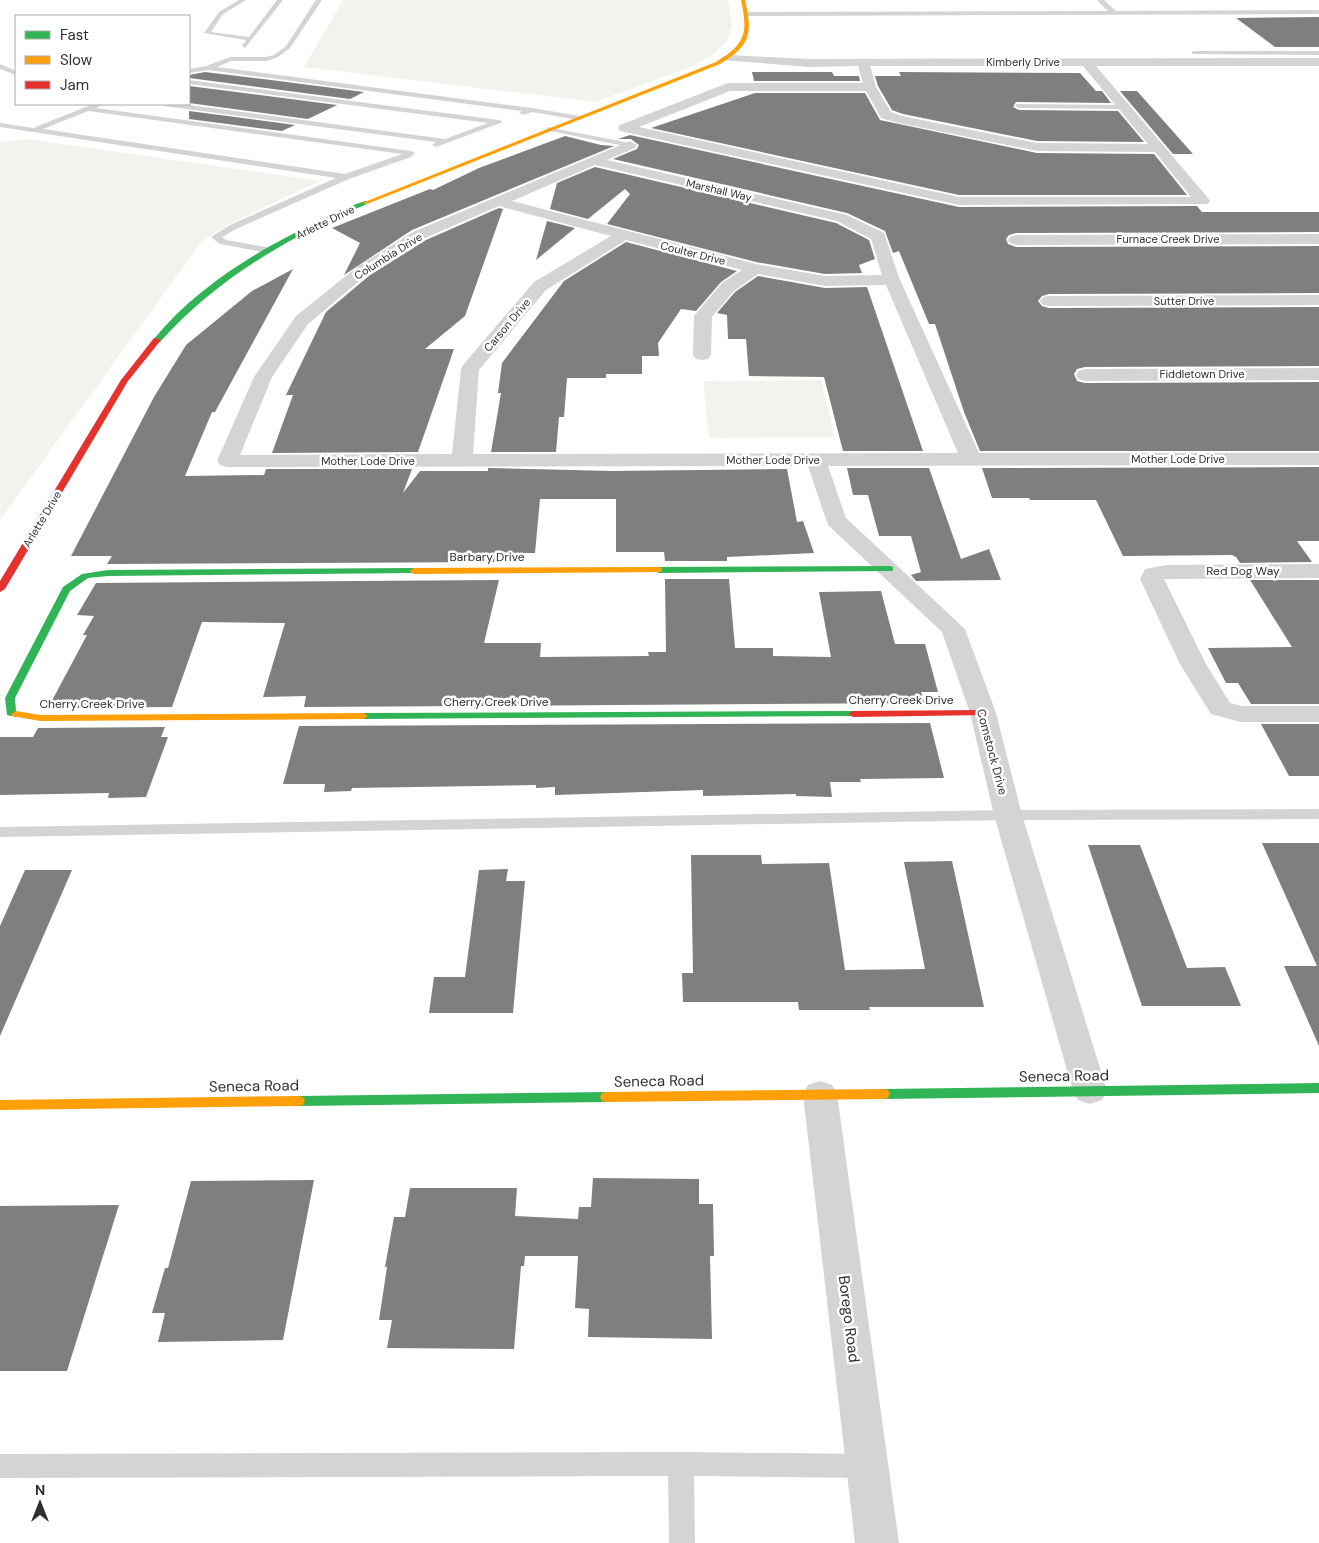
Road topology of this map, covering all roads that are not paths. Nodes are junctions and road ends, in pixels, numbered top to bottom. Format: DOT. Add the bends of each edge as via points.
graph roads {
  1 [pos="242,0"];
  2 [pos="280,0"];
  3 [pos="319,0"];
  4 [pos="743,0"];
  5 [pos="1100,0"];
  6 [pos="1319,12"];
  7 [pos="1114,13"];
  8 [pos="746,14"];
  9 [pos="250,39"];
  10 [pos="1194,53"];
  11 [pos="1213,53"];
  12 [pos="1319,53"];
  13 [pos="727,58"];
  14 [pos="230,59"];
  15 [pos="1086,62"];
  16 [pos="1225,62"];
  17 [pos="1319,62"];
  18 [pos="863,63"];
  19 [pos="0,66"];
  20 [pos="208,68"];
  21 [pos="190,71"];
  22 [pos="15,73"];
  23 [pos="190,82"];
  24 [pos="870,87"];
  25 [pos="98,105"];
  26 [pos="175,105"];
  27 [pos="1019,106"];
  28 [pos="1124,107"];
  29 [pos="87,109"];
  30 [pos="532,110"];
  31 [pos="580,118"];
  32 [pos="507,119"];
  33 [pos="0,125"];
  34 [pos="550,129"];
  35 [pos="34,130"];
  36 [pos="445,141"];
  37 [pos="630,145"];
  38 [pos="428,147"];
  39 [pos="1158,148"];
  40 [pos="420,150"];
  41 [pos="411,154"];
  42 [pos="595,161"];
  43 [pos="346,177"];
  44 [pos="497,202"];
  45 [pos="623,235"];
  46 [pos="1319,239"];
  47 [pos="1016,240"];
  48 [pos="268,250"];
  49 [pos="755,269"];
  50 [pos="892,280"];
  51 [pos="1319,300"];
  52 [pos="1049,301"];
  53 [pos="702,355"];
  54 [pos="1319,374"];
  55 [pos="1085,375"];
  56 [pos="1319,458"];
  57 [pos="970,459"];
  58 [pos="462,460"];
  59 [pos="816,460"];
  60 [pos="227,461"];
  61 [pos="890,569"];
  62 [pos="1319,570"];
  63 [pos="0,589"];
  64 [pos="10,713"];
  65 [pos="983,713"];
  66 [pos="1319,714"];
  67 [pos="1319,814"];
  68 [pos="1008,815"];
  69 [pos="0,832"];
  70 [pos="1319,1088"];
  71 [pos="1090,1091"];
  72 [pos="820,1094"];
  73 [pos="0,1104"];
  74 [pos="681,1464"];
  75 [pos="0,1466"];
  76 [pos="868,1466"];
  77 [pos="682,1543"];
  78 [pos="877,1543"];
  1 -- 9 [label="lane" via="221,14 207,33"];
  2 -- 9 [label="lane"];
  3 -- 14 [label="lane" via="288,47 276,56 266,60"];
  4 -- 8 [label="street, Arlette Drive"];
  5 -- 7 [label="lane"];
  6 -- 7 [label="lane"];
  7 -- 8 [label="lane"];
  8 -- 13 [label="street, Arlette Drive" via="749,33 741,46"];
  9 -- 14 [label="lane"];
  10 -- 11 [label="lane"];
  11 -- 12 [label="lane"];
  11 -- 16 [label="lane"];
  13 -- 18 [label="street, Kimberly Drive"];
  13 -- 31 [label="street, Arlette Drive"];
  14 -- 20 [label="lane"];
  15 -- 16 [label="street, Kimberly Drive"];
  15 -- 18 [label="street, Kimberly Drive"];
  15 -- 28 [label="street"];
  16 -- 17 [label="street, Kimberly Drive"];
  18 -- 24 [label="street"];
  19 -- 22 [label="lane"];
  20 -- 21 [label="lane"];
  20 -- 30 [label="lane"];
  23 -- 32 [label="lane"];
  24 -- 39 [label="street" via="886,115 899,119 1037,146"];
  24 -- 39 [label="street" via="728,87 625,128 958,201 1202,201"];
  25 -- 29 [label="lane"];
  26 -- 36 [label="lane"];
  27 -- 28 [label="lane"];
  28 -- 39 [label="street"];
  29 -- 35 [label="lane"];
  29 -- 41 [label="lane"];
  30 -- 31 [label="lane"];
  30 -- 32 [label="lane"];
  31 -- 34 [label="street, Arlette Drive"];
  32 -- 36 [label="lane"];
  33 -- 35 [label="lane"];
  34 -- 37 [label="lane"];
  34 -- 48 [label="street, Arlette Drive" via="337,214"];
  35 -- 43 [label="lane"];
  36 -- 38 [label="lane"];
  37 -- 42 [label="street, Columbia Drive"];
  40 -- 41 [label="lane"];
  41 -- 43 [label="lane"];
  42 -- 44 [label="street, Columbia Drive"];
  42 -- 50 [label="street, Marshall Way" via="842,218 878,236"];
  43 -- 48 [label="lane" via="216,237 223,242"];
  44 -- 45 [label="street, Coulter Drive"];
  44 -- 60 [label="street, Columbia Drive" via="419,235 362,270 302,320 263,377"];
  45 -- 49 [label="street, Coulter Drive"];
  45 -- 58 [label="street, Carson Drive" via="540,286 470,369"];
  46 -- 47 [label="street, Furnace Creek Drive"];
  48 -- 63 [label="street, Arlette Drive" via="202,295 162,335 126,380"];
  49 -- 50 [label="street, Coulter Drive" via="825,281"];
  49 -- 53 [label="street" via="728,287 703,316"];
  50 -- 57 [label="street, Marshall Way"];
  51 -- 52 [label="street, Sutter Drive"];
  54 -- 55 [label="street, Fiddletown Drive"];
  56 -- 57 [label="street, Mother Lode Drive"];
  57 -- 59 [label="street, Mother Lode Drive"];
  58 -- 59 [label="street, Mother Lode Drive"];
  58 -- 60 [label="street, Mother Lode Drive"];
  59 -- 61 [label="street, Comstock Drive" via="836,520"];
  61 -- 64 [label="street, Barbary Drive" via="118,573 85,576 66,589 10,698"];
  61 -- 65 [label="street, Comstock Drive" via="953,629"];
  62 -- 66 [label="street, Red Dog Way" via="1166,572 1153,574 1152,579 1193,664 1220,708 1241,714"];
  64 -- 65 [label="street, Cherry Creek Drive" via="60,718"];
  65 -- 68 [label="street, Comstock Drive"];
  67 -- 68 [label="lane"];
  68 -- 69 [label="lane"];
  68 -- 71 [label="street, Comstock Drive"];
  70 -- 71 [label="street, Seneca Road"];
  71 -- 72 [label="street, Seneca Road"];
  72 -- 73 [label="street, Seneca Road"];
  72 -- 76 [label="street, Borego Road"];
  74 -- 75 [label="lane"];
  74 -- 76 [label="lane"];
  74 -- 77 [label="lane"];
  76 -- 78 [label="street, Borego Road"];
}
